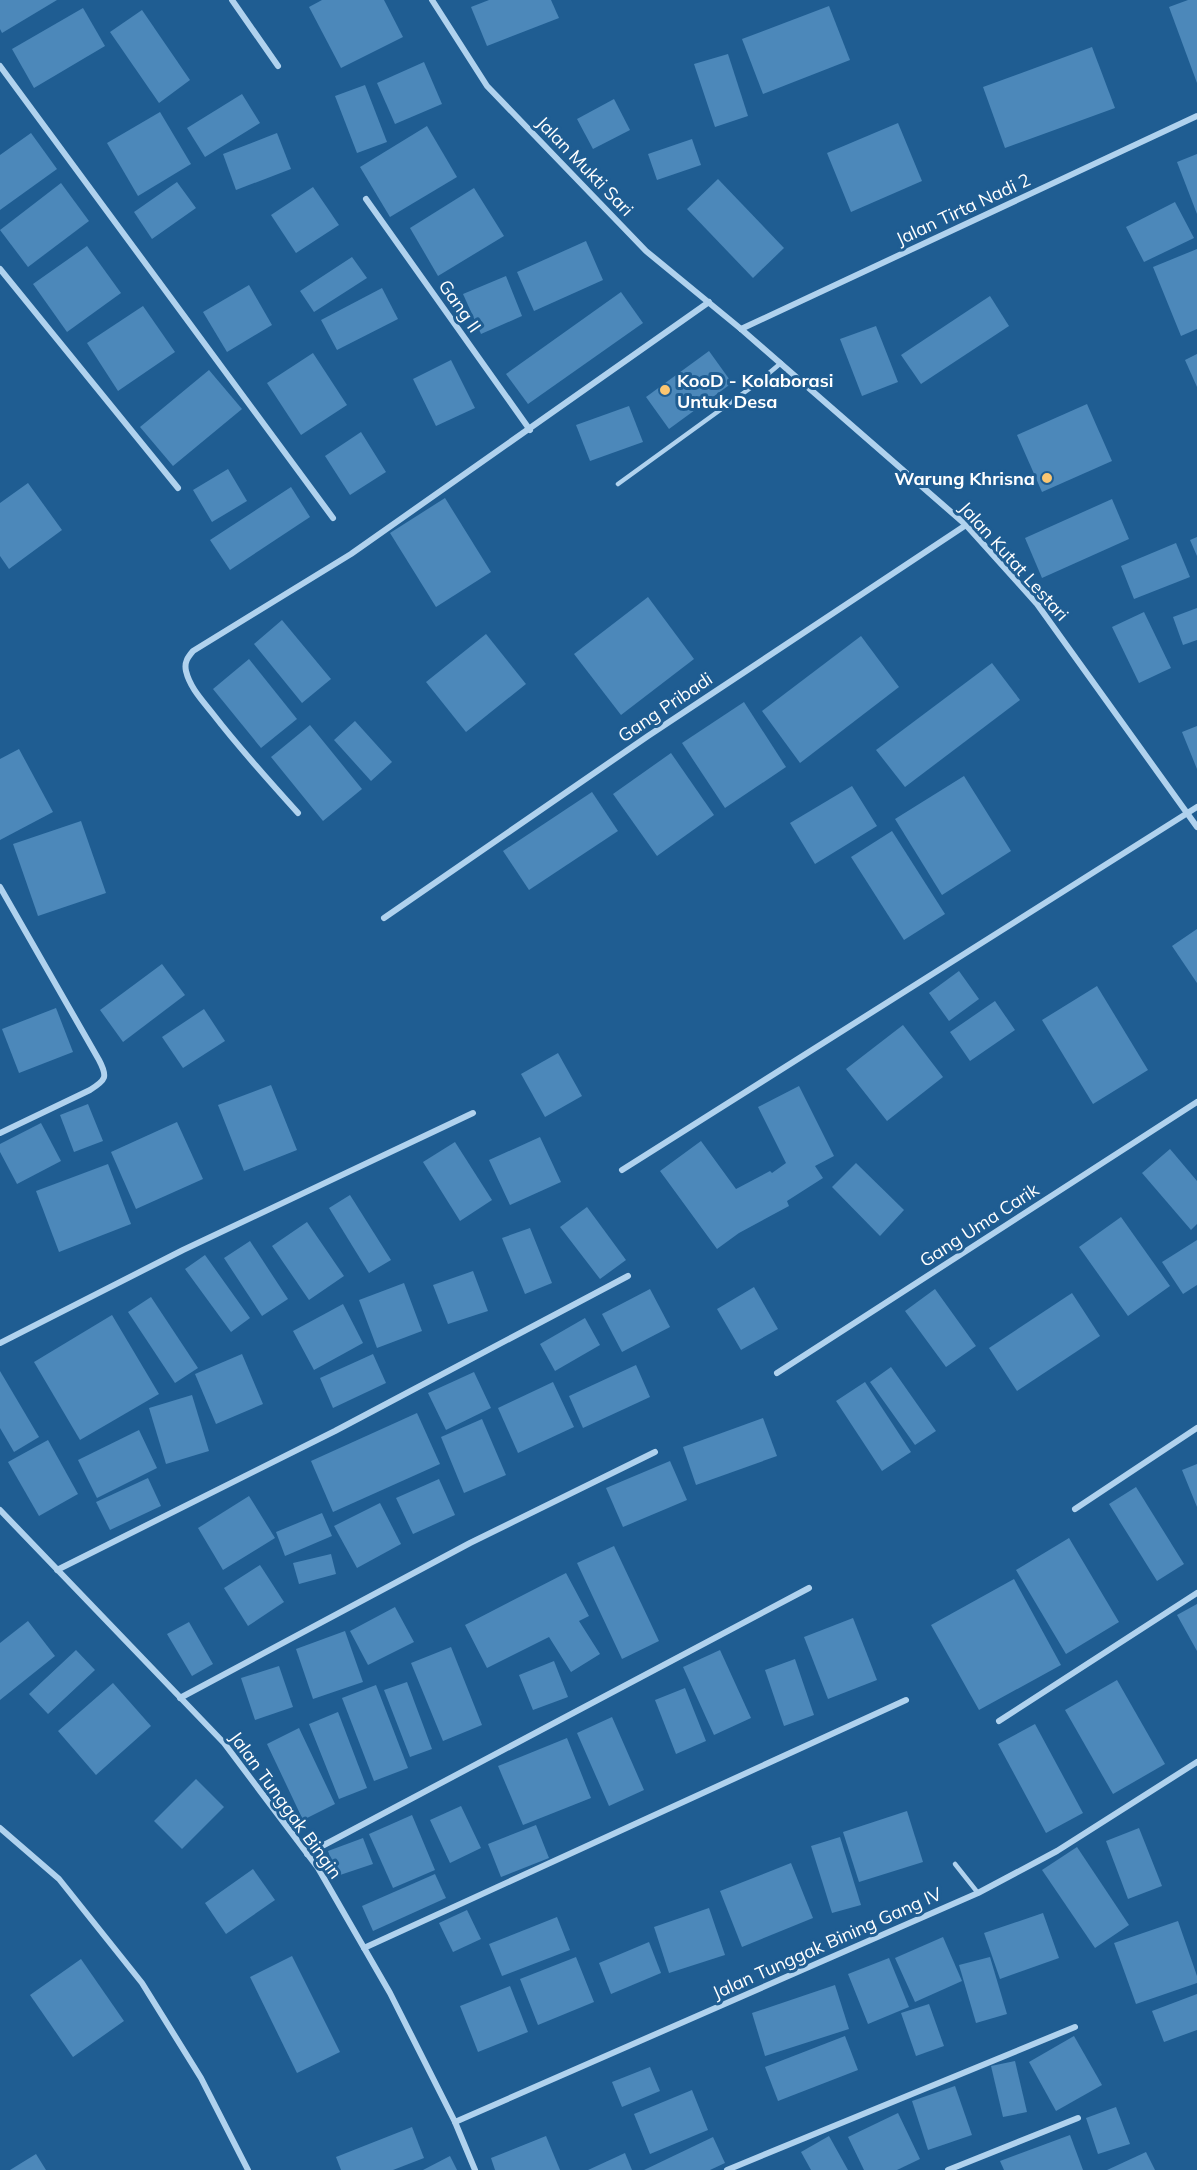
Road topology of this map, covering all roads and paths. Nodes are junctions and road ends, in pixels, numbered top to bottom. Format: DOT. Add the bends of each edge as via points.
graph roads {
  1 [pos="232,0"];
  2 [pos="432,0"];
  3 [pos="0,66"];
  4 [pos="278,66"];
  5 [pos="1197,116"];
  6 [pos="366,200"];
  7 [pos="0,269"];
  8 [pos="709,303"];
  9 [pos="741,329"];
  10 [pos="782,363"];
  11 [pos="530,430"];
  12 [pos="618,484"];
  13 [pos="178,488"];
  14 [pos="333,518"];
  15 [pos="966,525"];
  16 [pos="1197,807"];
  17 [pos="298,813"];
  18 [pos="1188,813"];
  19 [pos="1197,827"];
  20 [pos="0,887"];
  21 [pos="384,918"];
  22 [pos="1197,1102"];
  23 [pos="473,1113"];
  24 [pos="0,1133"];
  25 [pos="622,1170"];
  26 [pos="628,1276"];
  27 [pos="0,1343"];
  28 [pos="777,1373"];
  29 [pos="1197,1428"];
  30 [pos="655,1452"];
  31 [pos="1075,1509"];
  32 [pos="0,1510"];
  33 [pos="57,1570"];
  34 [pos="809,1588"];
  35 [pos="1197,1593"];
  36 [pos="180,1698"];
  37 [pos="906,1700"];
  38 [pos="999,1721"];
  39 [pos="1197,1762"];
  40 [pos="0,1828"];
  41 [pos="307,1854"];
  42 [pos="955,1864"];
  43 [pos="978,1893"];
  44 [pos="364,1948"];
  45 [pos="1075,2027"];
  46 [pos="1078,2118"];
  47 [pos="455,2122"];
  48 [pos="248,2170"];
  49 [pos="475,2170"];
  50 [pos="727,2170"];
  51 [pos="948,2170"];
  1 -- 4 [label="street"];
  2 -- 8 [label="street, Jalan Mukti Sari" via="488,86 646,251"];
  3 -- 14 [label="street"];
  5 -- 9 [label="street, Jalan Tirta Nadi 2"];
  6 -- 11 [label="street, Gang II"];
  7 -- 13 [label="street"];
  8 -- 9 [label="street, Jalan Mukti Sari"];
  8 -- 11 [label="street"];
  9 -- 10 [label="street, Jalan Kutat Lestari"];
  10 -- 12 [label="lane"];
  10 -- 15 [label="street, Jalan Kutat Lestari"];
  11 -- 17 [label="street" via="351,554 186,659 185,670 191,685 204,703"];
  15 -- 18 [label="street, Jalan Kutat Lestari" via="1037,604"];
  15 -- 21 [label="street, Gang Pribadi" via="648,736"];
  16 -- 18 [label="street"];
  18 -- 19 [label="street, Jalan Kutat Lestari"];
  18 -- 25 [label="street"];
  20 -- 24 [label="street" via="105,1076 103,1082 90,1090"];
  22 -- 28 [label="street, Gang Uma Carik"];
  23 -- 27 [label="street" via="183,1250"];
  26 -- 33 [label="street" via="334,1431"];
  29 -- 31 [label="street"];
  30 -- 36 [label="street" via="470,1543"];
  32 -- 33 [label="street, Jalan Tunggak Bingin"];
  33 -- 36 [label="street, Jalan Tunggak Bingin"];
  34 -- 41 [label="street"];
  35 -- 38 [label="street"];
  36 -- 41 [label="street, Jalan Tunggak Bingin" via="224,1743"];
  37 -- 44 [label="street"];
  39 -- 43 [label="street, Jalan Tunggak Bining Gang IV" via="1057,1851"];
  40 -- 48 [label="street" via="59,1879 142,1983 201,2078"];
  41 -- 44 [label="street, Jalan Tunggak Bingin"];
  42 -- 43 [label="lane"];
  43 -- 47 [label="street, Jalan Tunggak Bining Gang IV"];
  44 -- 47 [label="street, Jalan Tunggak Bingin"];
  45 -- 50 [label="street"];
  46 -- 51 [label="street"];
  47 -- 49 [label="street, Jalan Tunggak Bingin"];
}
